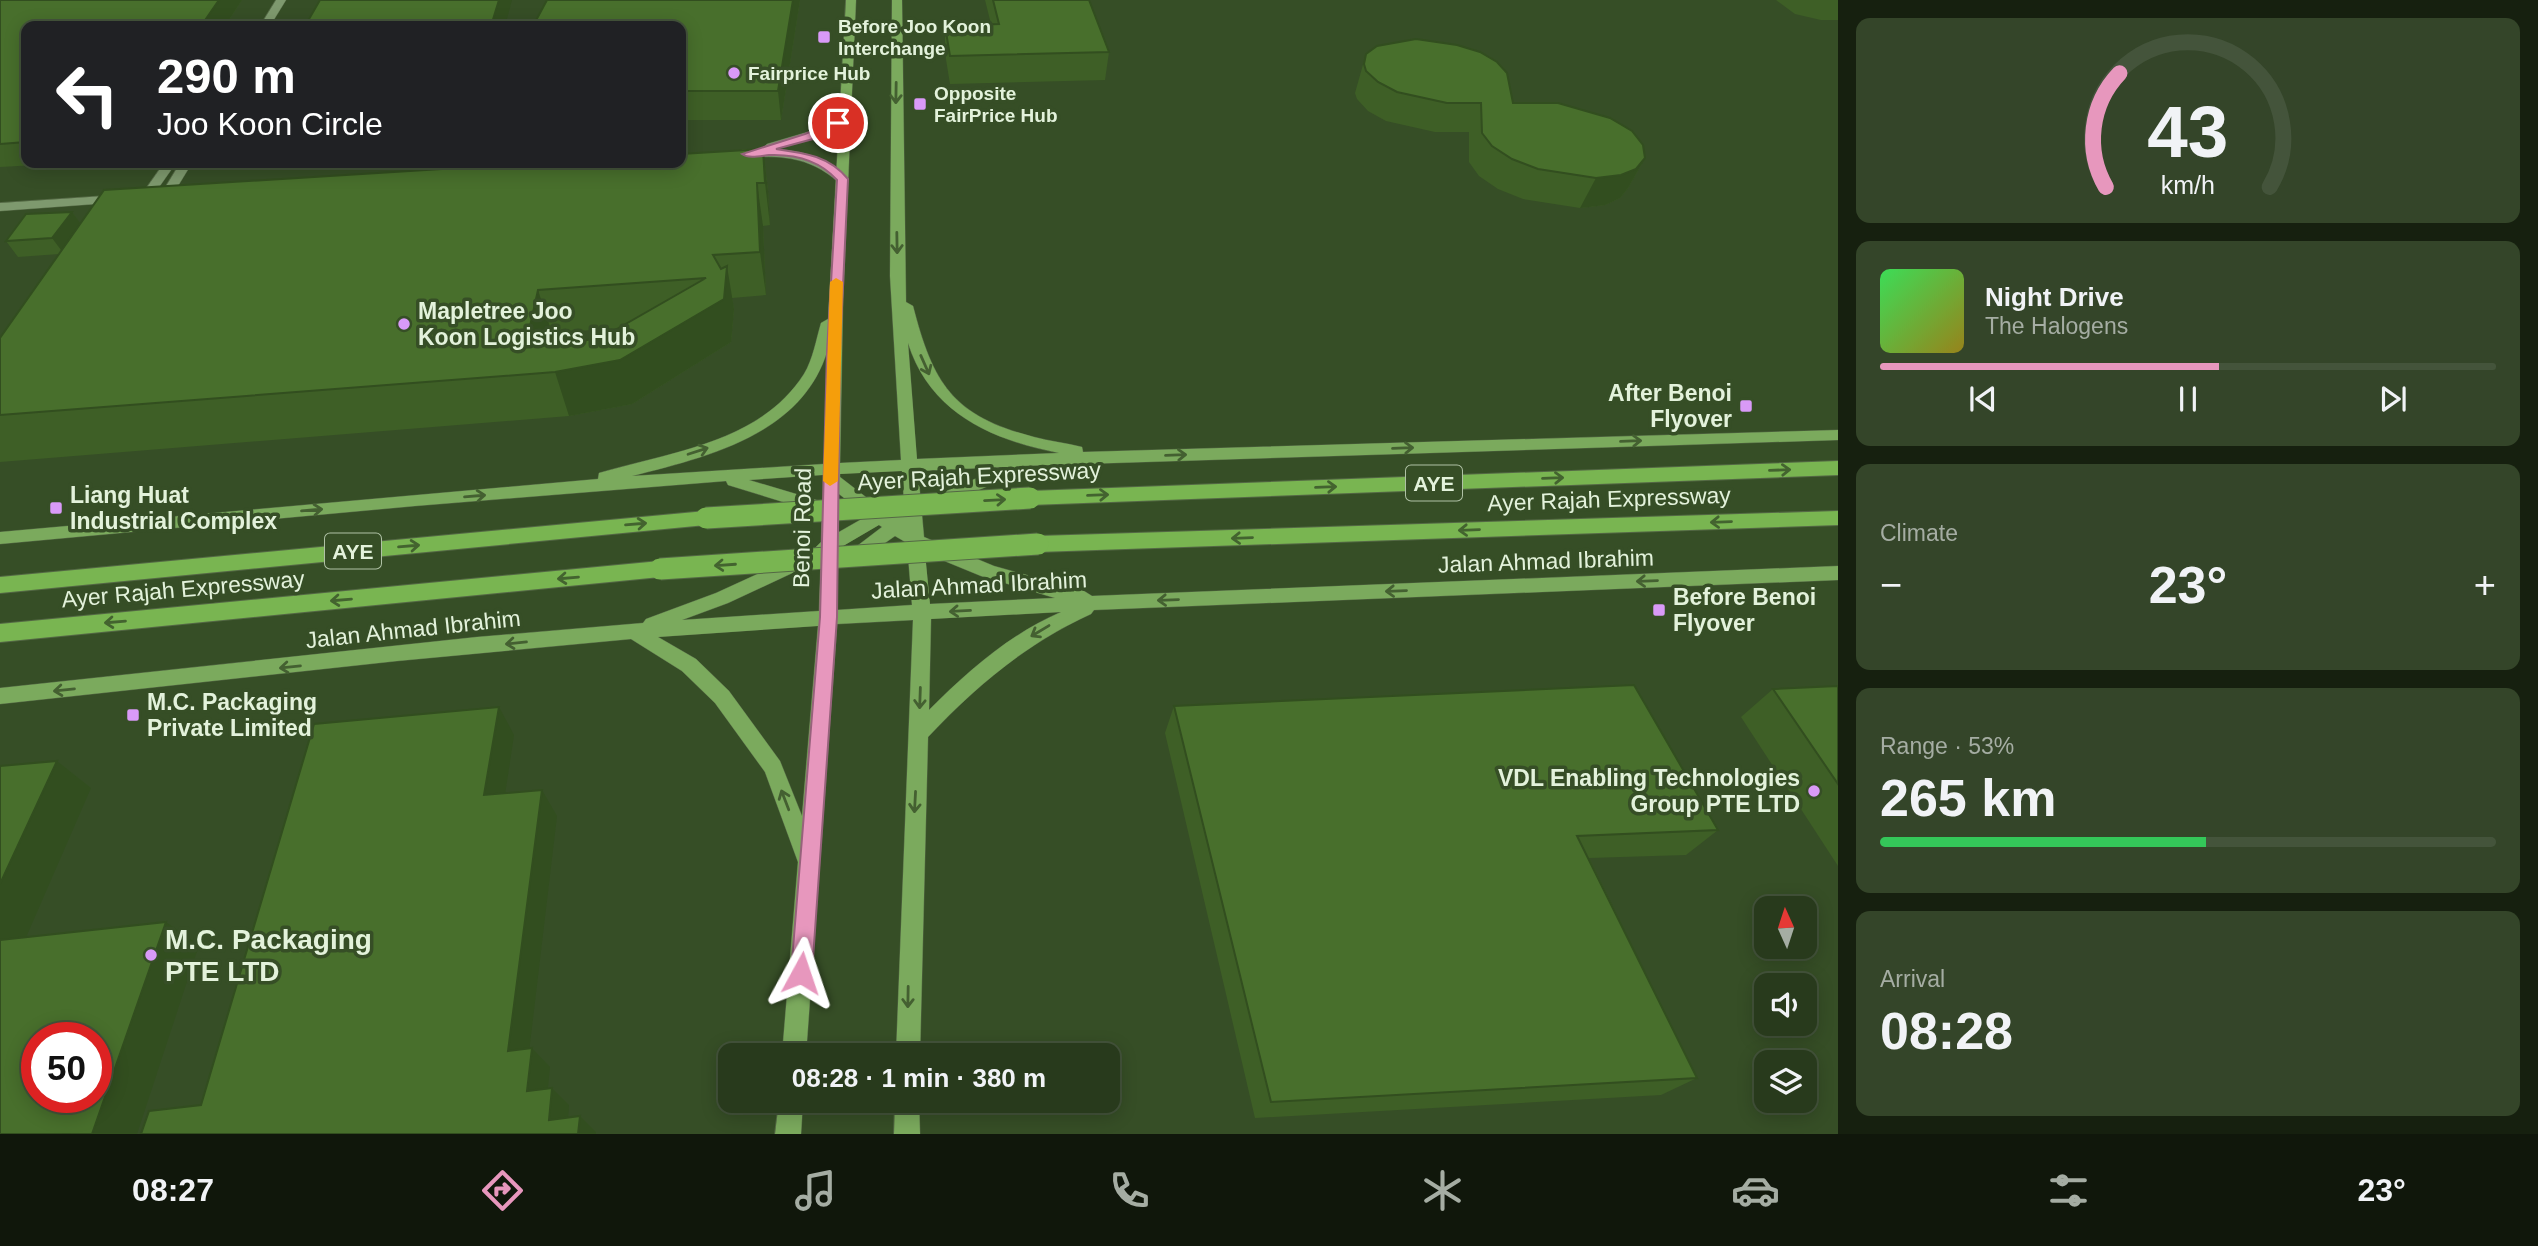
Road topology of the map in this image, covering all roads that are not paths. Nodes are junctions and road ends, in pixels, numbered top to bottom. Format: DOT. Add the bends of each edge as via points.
graph roads {
  1 [pos="281,0"];
  2 [pos="851,0"];
  3 [pos="897,0"];
  4 [pos="268,21"];
  5 [pos="846,116"];
  6 [pos="747,154"];
  7 [pos="734,155"];
  8 [pos="166,168"];
  9 [pos="184,168"];
  10 [pos="842,179"];
  11 [pos="146,197"];
  12 [pos="0,207"];
  13 [pos="897,276"];
  14 [pos="836,299"];
  15 [pos="1838,435"];
  16 [pos="1108,457"];
  17 [pos="1043,460"];
  18 [pos="910,467"];
  19 [pos="1838,468"];
  20 [pos="830,473"];
  21 [pos="720,477"];
  22 [pos="561,489"];
  23 [pos="912,496"];
  24 [pos="830,510"];
  25 [pos="914,515"];
  26 [pos="1838,518"];
  27 [pos="880,526"];
  28 [pos="0,538"];
  29 [pos="916,538"];
  30 [pos="829,547"];
  31 [pos="918,564"];
  32 [pos="1838,573"];
  33 [pos="829,574"];
  34 [pos="0,585"];
  35 [pos="1101,603"];
  36 [pos="922,613"];
  37 [pos="828,617"];
  38 [pos="633,631"];
  39 [pos="0,633"];
  40 [pos="0,696"];
  41 [pos="918,734"];
  42 [pos="810,863"];
  43 [pos="795,1043"];
  44 [pos="908,1043"];
  45 [pos="790,1113"];
  46 [pos="907,1113"];
  47 [pos="788,1134"];
  48 [pos="907,1134"];
  1 -- 4 [label="street"];
  2 -- 5 [label="main road, Benoi Road"];
  3 -- 13 [label="main road, one-way"];
  5 -- 6 [label="street" via="832,128 809,137"];
  5 -- 10 [label="main road, Benoi Road"];
  6 -- 7 [label="street"];
  6 -- 10 [label="street" via="808,156 831,167"];
  8 -- 11 [label="street"];
  9 -- 11 [label="street" via="173,195"];
  10 -- 14 [label="main road, Benoi Road"];
  11 -- 12 [label="street"];
  13 -- 16 [label="main road, one-way" via="922,363 938,390 957,409 1025,443"];
  13 -- 18 [label="main road"];
  14 -- 20 [label="main road, Benoi Road"];
  22 -- 14 [label="main road, one-way" via="694,453 734,439 775,416 810,376"];
  16 -- 15 [label="main road, one-way"];
  16 -- 17 [label="main road"];
  17 -- 18 [label="main road"];
  17 -- 25 [label="main road" via="995,474"];
  18 -- 20 [label="main road"];
  18 -- 23 [label="main road"];
  34 -- 19 [label="highway, Ayer Rajah Expressway / AYE, one-way, bridge" via="706,518 1030,498"];
  20 -- 21 [label="main road"];
  20 -- 24 [label="main road, Benoi Road"];
  20 -- 27 [label="main road"];
  21 -- 22 [label="main road"];
  21 -- 24 [label="main road"];
  28 -- 22 [label="main road, one-way"];
  23 -- 25 [label="main road"];
  23 -- 27 [label="main road"];
  24 -- 27 [label="main road"];
  24 -- 30 [label="main road, Benoi Road"];
  25 -- 27 [label="main road"];
  25 -- 29 [label="main road"];
  26 -- 39 [label="highway, Ayer Rajah Expressway / AYE, one-way, bridge" via="1038,544 660,569"];
  27 -- 29 [label="main road"];
  27 -- 30 [label="main road"];
  27 -- 31 [label="main road"];
  27 -- 33 [label="main road"];
  29 -- 31 [label="main road"];
  29 -- 35 [label="main road" via="1003,576"];
  30 -- 33 [label="main road, Benoi Road"];
  30 -- 38 [label="main road" via="722,598"];
  31 -- 36 [label="main road"];
  32 -- 35 [label="main road, Jalan Ahmad Ibrahim, one-way"];
  33 -- 37 [label="main road, Benoi Road"];
  35 -- 36 [label="main road, Jalan Ahmad Ibrahim, one-way"];
  35 -- 41 [label="main road, one-way" via="1061,619 1016,646 958,692"];
  36 -- 37 [label="main road, Jalan Ahmad Ibrahim"];
  36 -- 41 [label="main road, one-way"];
  37 -- 38 [label="main road, Jalan Ahmad Ibrahim"];
  37 -- 42 [label="main road, Benoi Road"];
  38 -- 40 [label="main road, Jalan Ahmad Ibrahim, one-way"];
  42 -- 38 [label="main road, one-way" via="773,767 722,697 688,665"];
  41 -- 44 [label="main road, one-way"];
  42 -- 43 [label="main road, Benoi Road"];
  45 -- 47 [label="main road"];
  46 -- 48 [label="main road"];
}
